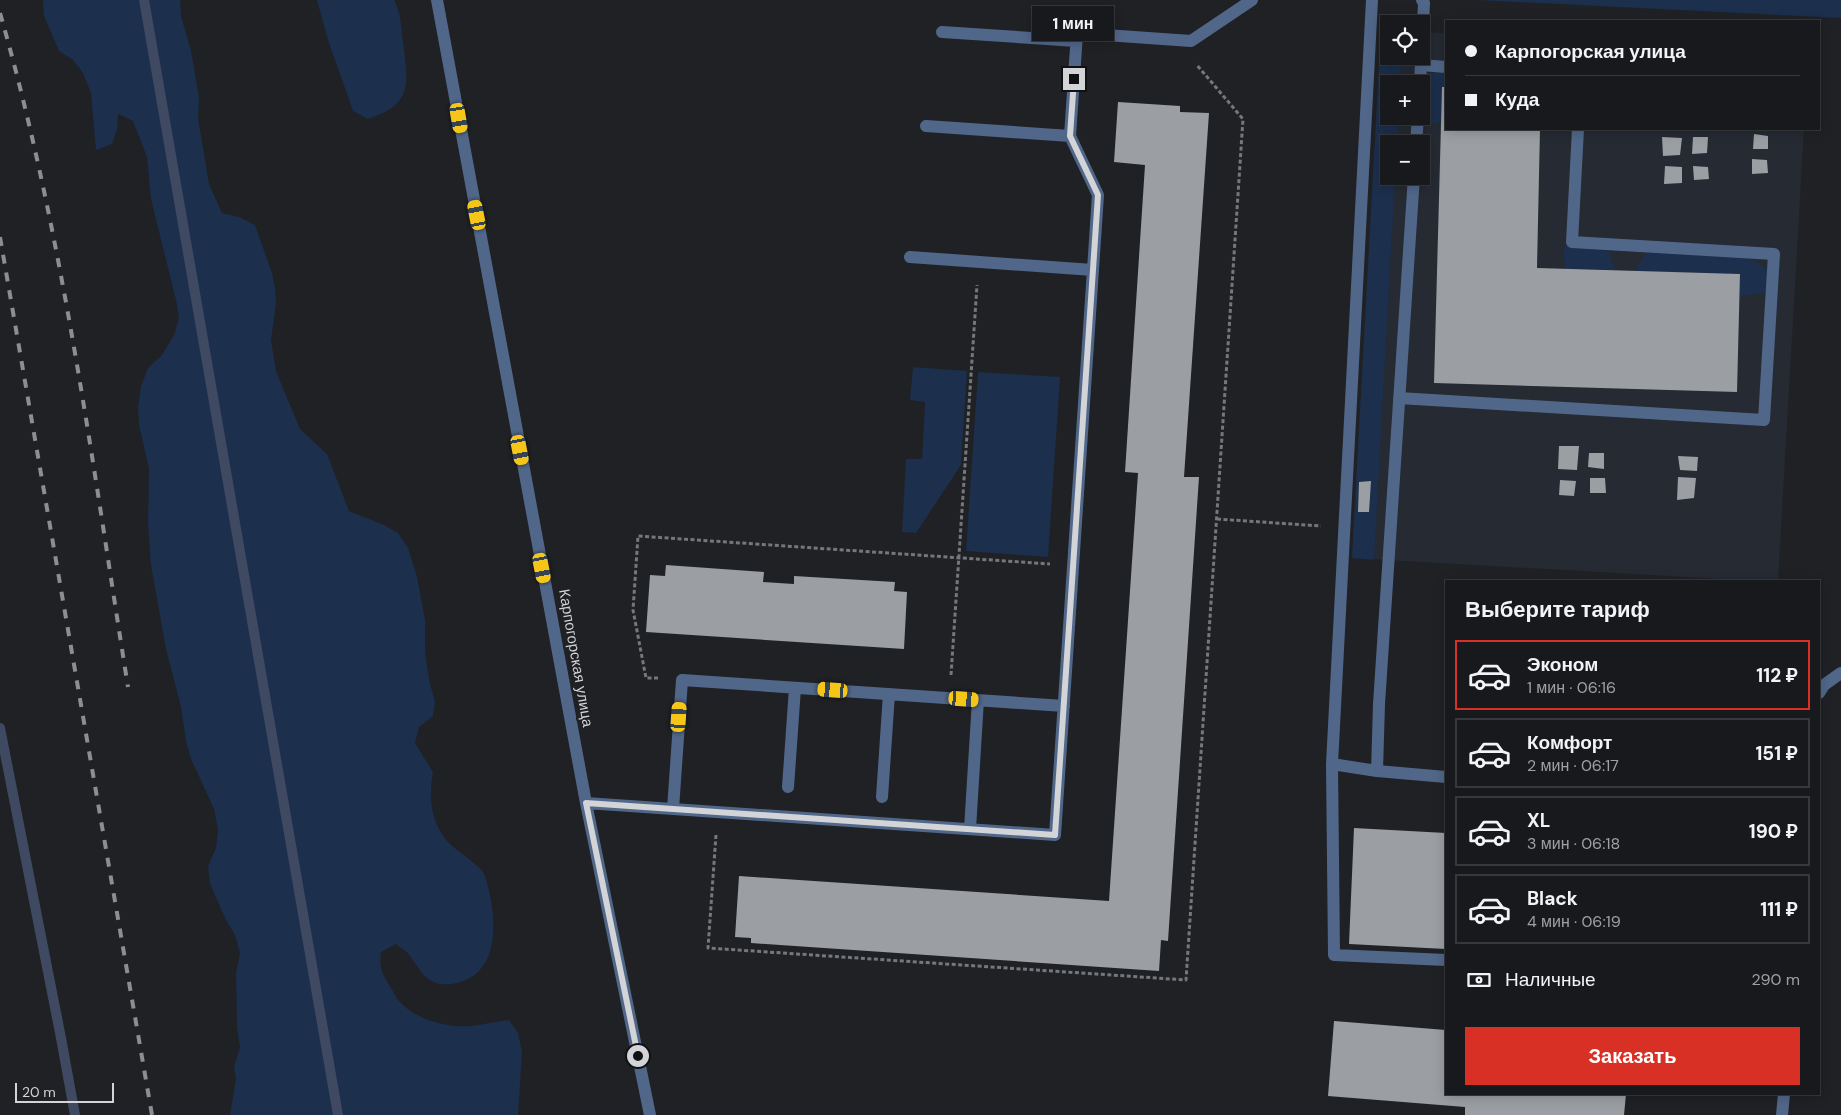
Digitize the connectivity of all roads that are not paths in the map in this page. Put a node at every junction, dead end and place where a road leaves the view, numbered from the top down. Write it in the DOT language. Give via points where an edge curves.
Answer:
graph roads {
  1 [pos="437,0"];
  2 [pos="1252,0"];
  3 [pos="1372,0"];
  4 [pos="1422,0"];
  5 [pos="942,32"];
  6 [pos="1076,41"];
  7 [pos="1421,66"];
  8 [pos="1445,67"];
  9 [pos="1420,75"];
  10 [pos="926,126"];
  11 [pos="1578,130"];
  12 [pos="1070,136"];
  13 [pos="1413,185"];
  14 [pos="910,257"];
  15 [pos="1093,270"];
  16 [pos="1399,398"];
  17 [pos="1841,673"];
  18 [pos="795,688"];
  19 [pos="1820,692"];
  20 [pos="889,694"];
  21 [pos="978,700"];
  22 [pos="1064,706"];
  23 [pos="1332,764"];
  24 [pos="1377,771"];
  25 [pos="1445,776"];
  26 [pos="788,787"];
  27 [pos="882,797"];
  28 [pos="586,803"];
  29 [pos="673,809"];
  30 [pos="970,829"];
  31 [pos="1445,960"];
  32 [pos="1784,1095"];
  33 [pos="650,1115"];
  34 [pos="1782,1115"];
  1 -- 28 [label="street, Карпогорская улица"];
  2 -- 6 [label="street" via="1191,41 1077,33"];
  3 -- 23 [label="street"];
  4 -- 7 [label="street"];
  5 -- 6 [label="street"];
  6 -- 12 [label="street"];
  7 -- 8 [label="street"];
  7 -- 9 [label="street"];
  10 -- 12 [label="street"];
  11 -- 16 [label="street" via="1572,242 1774,254 1764,420"];
  12 -- 15 [label="street" via="1098,195"];
  13 -- 16 [label="street"];
  14 -- 15 [label="street"];
  15 -- 22 [label="street"];
  16 -- 24 [label="street"];
  17 -- 19 [label="street" via="1824,685"];
  18 -- 20 [label="street"];
  18 -- 26 [label="street"];
  18 -- 29 [label="street" via="682,680"];
  20 -- 21 [label="street"];
  20 -- 27 [label="street"];
  21 -- 22 [label="street"];
  21 -- 30 [label="street"];
  22 -- 30 [label="street" via="1055,835"];
  23 -- 24 [label="street"];
  23 -- 31 [label="street" via="1334,955"];
  24 -- 25 [label="street"];
  28 -- 29 [label="street"];
  28 -- 33 [label="street, Карпогорская улица"];
  29 -- 30 [label="street"];
  32 -- 34 [label="street"];
}
